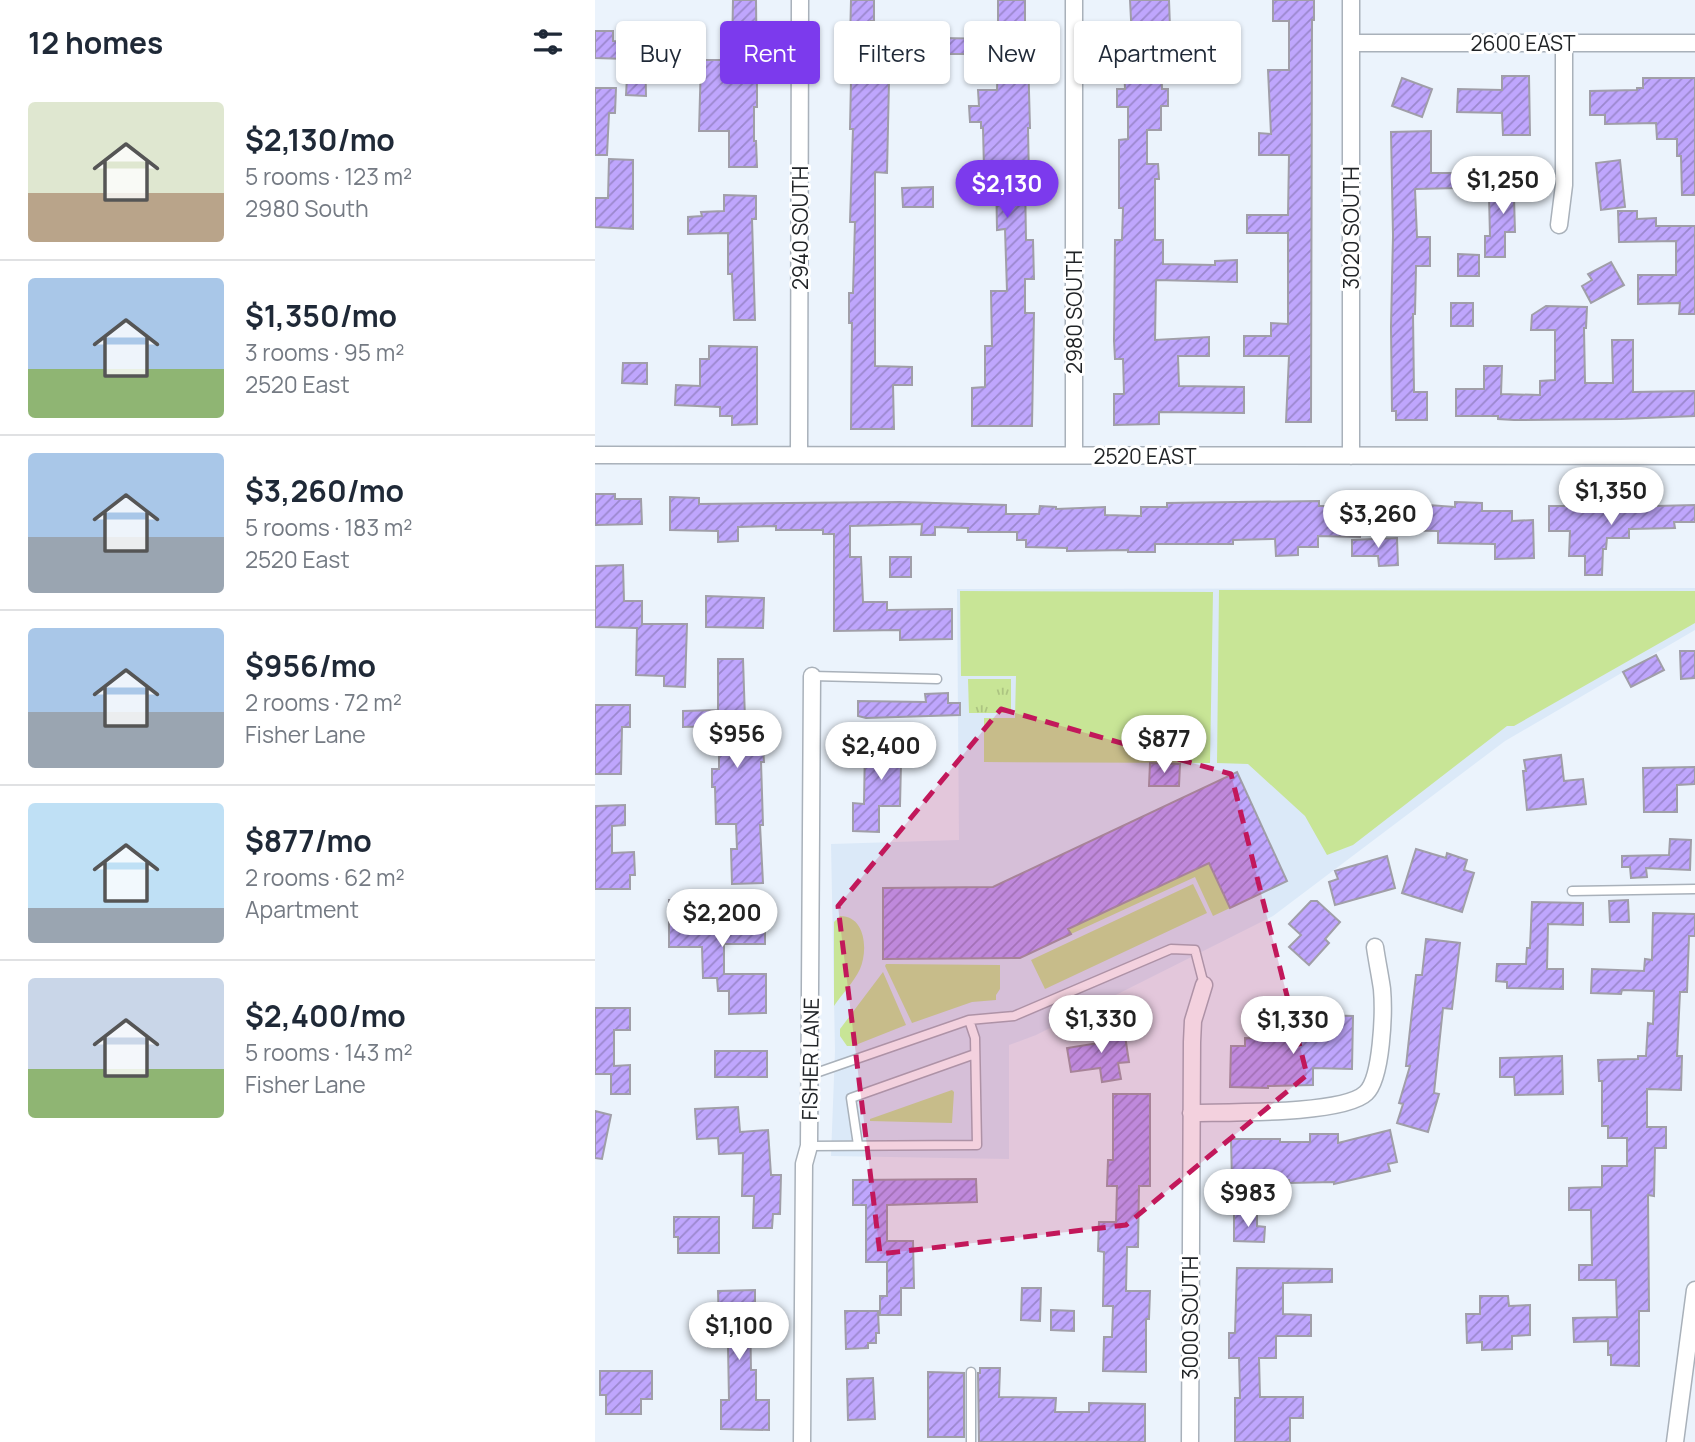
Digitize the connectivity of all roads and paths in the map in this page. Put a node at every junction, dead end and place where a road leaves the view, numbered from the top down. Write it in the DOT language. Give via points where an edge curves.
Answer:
graph roads {
  1 [pos="800,0"];
  2 [pos="1074,0"];
  3 [pos="1351,0"];
  4 [pos="1351,43"];
  5 [pos="1564,43"];
  6 [pos="1695,43"];
  7 [pos="1559,225"];
  8 [pos="595,455"];
  9 [pos="799,456"];
  10 [pos="1074,456"];
  11 [pos="1351,456"];
  12 [pos="1695,456"];
  13 [pos="813,676"];
  14 [pos="937,679"];
  15 [pos="1695,889"];
  16 [pos="1573,891"];
  17 [pos="1375,947"];
  18 [pos="1204,985"];
  19 [pos="969,1020"];
  20 [pos="975,1054"];
  21 [pos="810,1075"];
  22 [pos="1191,1113"];
  23 [pos="858,1145"];
  24 [pos="809,1146"];
  25 [pos="1695,1290"];
  26 [pos="971,1372"];
  27 [pos="1687,1417"];
  28 [pos="802,1442"];
  29 [pos="971,1442"];
  30 [pos="1190,1442"];
  31 [pos="1675,1442"];
  1 -- 9 [label="street, 2940 SOUTH"];
  2 -- 10 [label="street, 2980 SOUTH"];
  3 -- 4 [label="street, 3020 SOUTH"];
  4 -- 5 [label="street, 2600 EAST"];
  4 -- 11 [label="street, 3020 SOUTH"];
  5 -- 6 [label="street, 2600 EAST"];
  5 -- 7 [label="street" via="1564,185"];
  8 -- 9 [label="street, 2520 EAST"];
  9 -- 10 [label="street, 2520 EAST"];
  10 -- 11 [label="street, 2520 EAST"];
  11 -- 12 [label="street, 2520 EAST"];
  13 -- 14 [label="lane"];
  13 -- 21 [label="street, FISHER LANE"];
  15 -- 16 [label="lane"];
  17 -- 22 [label="street" via="1382,1013 1377,1072 1364,1095 1344,1103 1305,1108"];
  18 -- 19 [label="lane" via="1195,950 1171,949 1014,1016"];
  18 -- 22 [label="street, 3000 SOUTH" via="1193,1021"];
  19 -- 20 [label="lane"];
  19 -- 21 [label="lane"];
  20 -- 23 [label="lane" via="851,1098"];
  20 -- 23 [label="lane" via="977,1145"];
  21 -- 24 [label="street, FISHER LANE"];
  22 -- 30 [label="street, 3000 SOUTH"];
  23 -- 24 [label="lane"];
  24 -- 28 [label="street, FISHER LANE" via="804,1164"];
  25 -- 27 [label="street"];
  26 -- 29 [label="lane"];
  27 -- 31 [label="street"];
}
